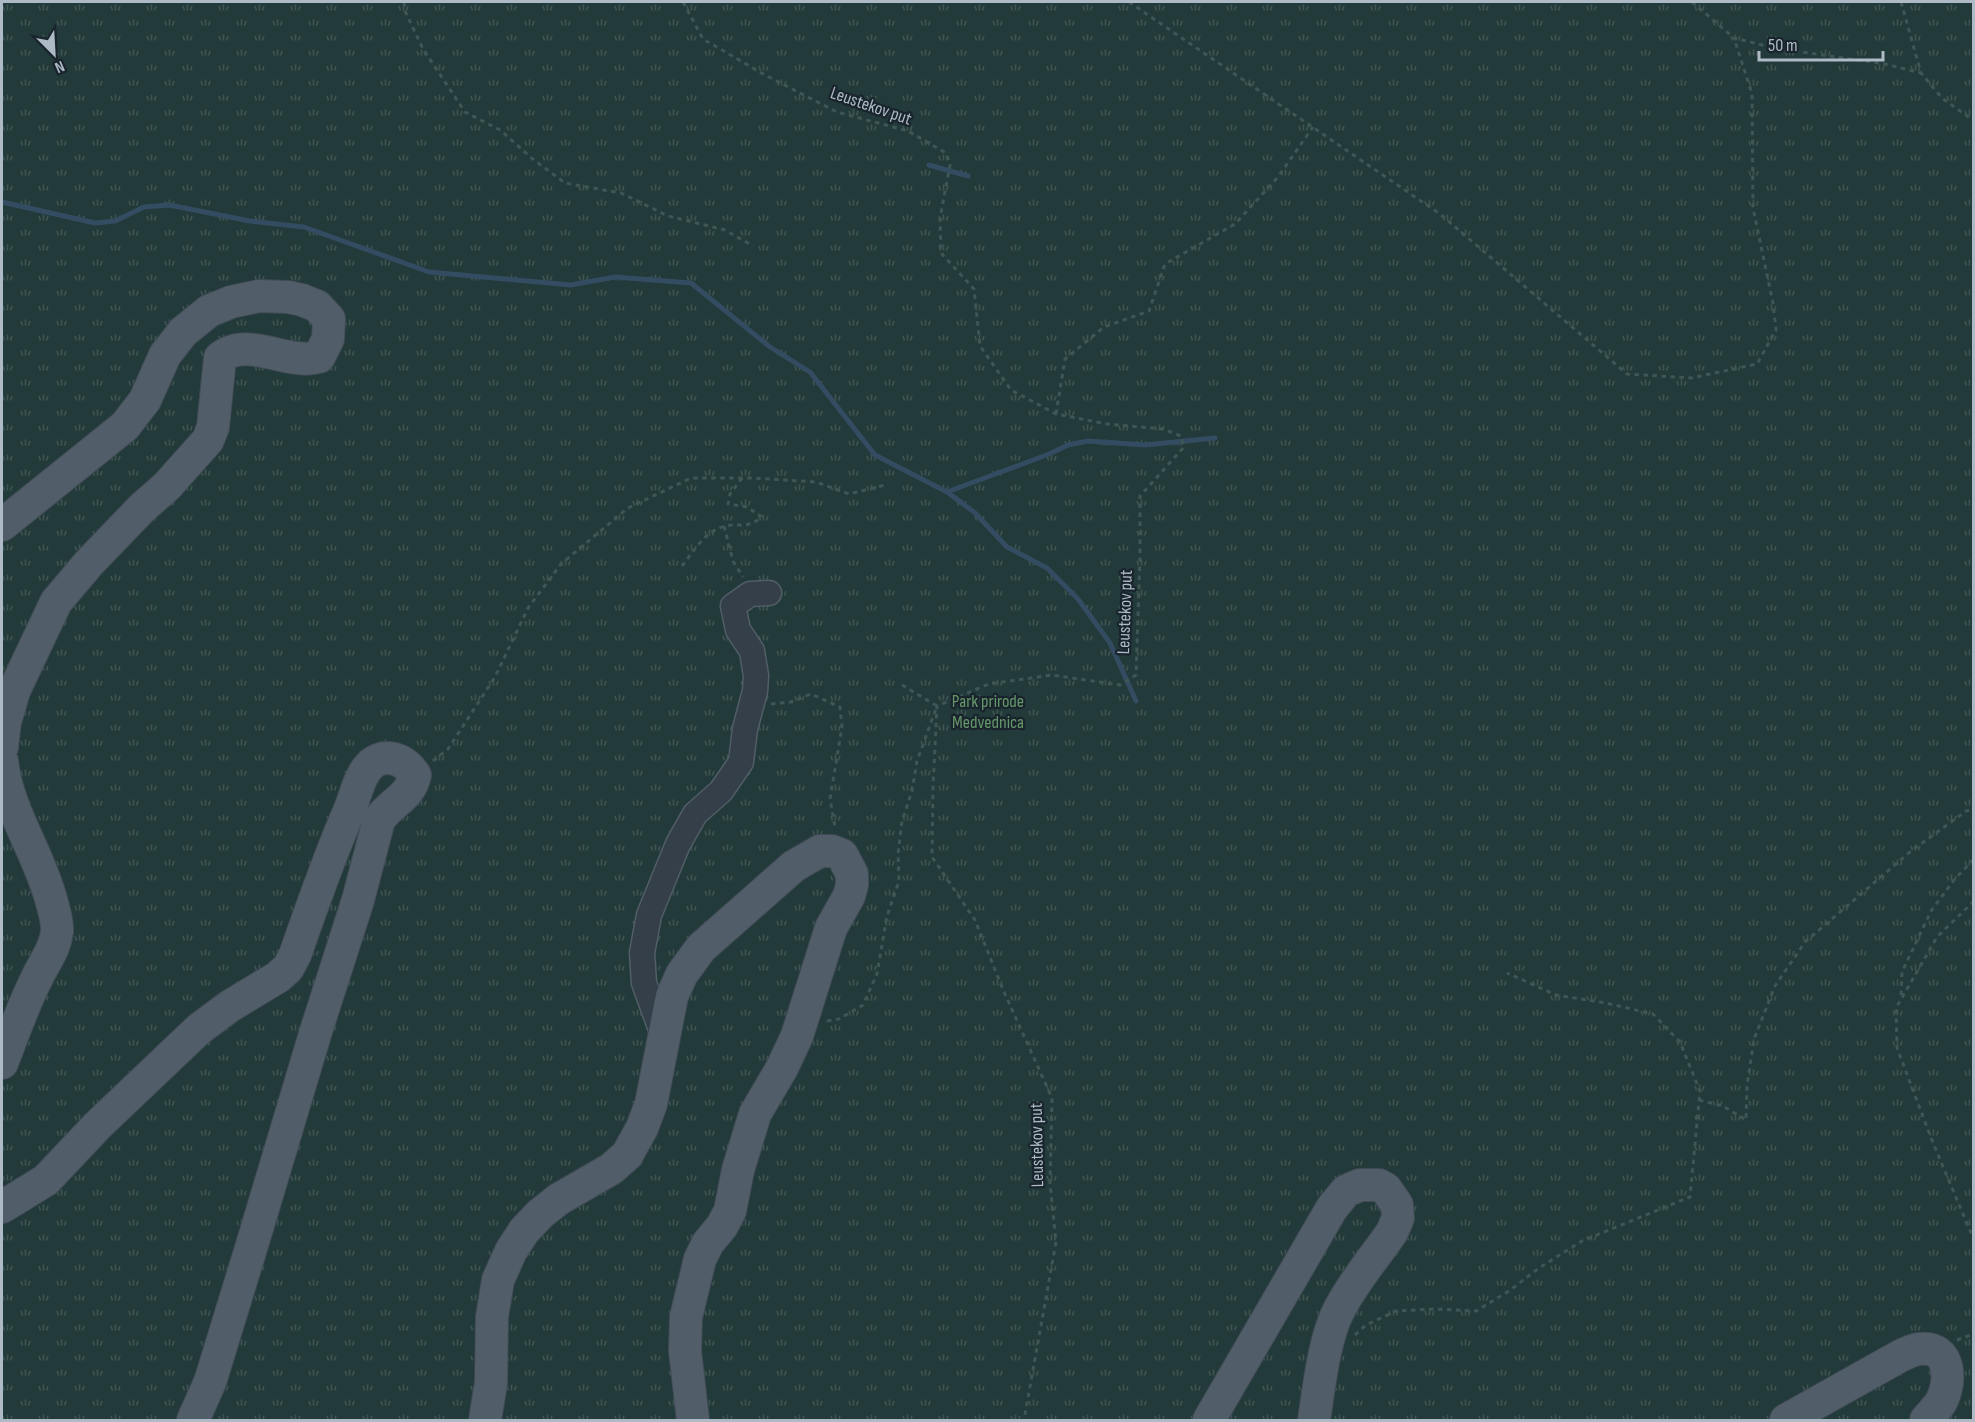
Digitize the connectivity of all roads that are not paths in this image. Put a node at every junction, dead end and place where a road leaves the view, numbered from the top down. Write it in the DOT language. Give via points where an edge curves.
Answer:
graph roads {
  1 [pos="2,525"];
  2 [pos="759,593"];
  3 [pos="2,747"];
  4 [pos="2,761"];
  5 [pos="664,1038"];
  6 [pos="2,1063"];
  7 [pos="2,1207"];
  8 [pos="193,1420"];
  9 [pos="485,1420"];
  10 [pos="693,1420"];
  11 [pos="1209,1420"];
  12 [pos="1314,1420"];
  13 [pos="1786,1420"];
  14 [pos="1926,1420"];
  1 -- 3 [label="main road" via="125,426 145,400 165,355 183,332 209,311 259,296 288,297 318,306 329,319 328,339 319,357 308,361 237,349 220,358 213,427 208,440 56,602 14,691"];
  2 -- 5 [label="lane" via="734,606 738,630 752,651 756,676 741,762 721,791 695,814 678,844 649,915 642,953 644,983"];
  4 -- 6 [label="main road" via="15,810 44,877 57,930 51,955 37,977"];
  5 -- 9 [label="main road" via="651,1104 627,1155 540,1214 511,1251 498,1280 492,1317 491,1383"];
  5 -- 10 [label="main road" via="672,996 701,948 794,866 820,851 838,853 847,861 852,874 849,896 831,928 797,1036 755,1114 730,1211 700,1259 686,1317 685,1351"];
  7 -- 8 [label="main road" via="46,1180 199,1029 288,968 366,770 376,761 390,757 408,764 415,775 412,786 379,820 210,1382"];
  11 -- 12 [label="main road" via="1332,1208 1346,1191 1360,1185 1379,1185 1397,1205 1398,1218 1339,1309 1324,1361"];
  13 -- 14 [label="main road" via="1902,1355 1920,1349 1939,1353 1948,1372 1941,1401"];
}
